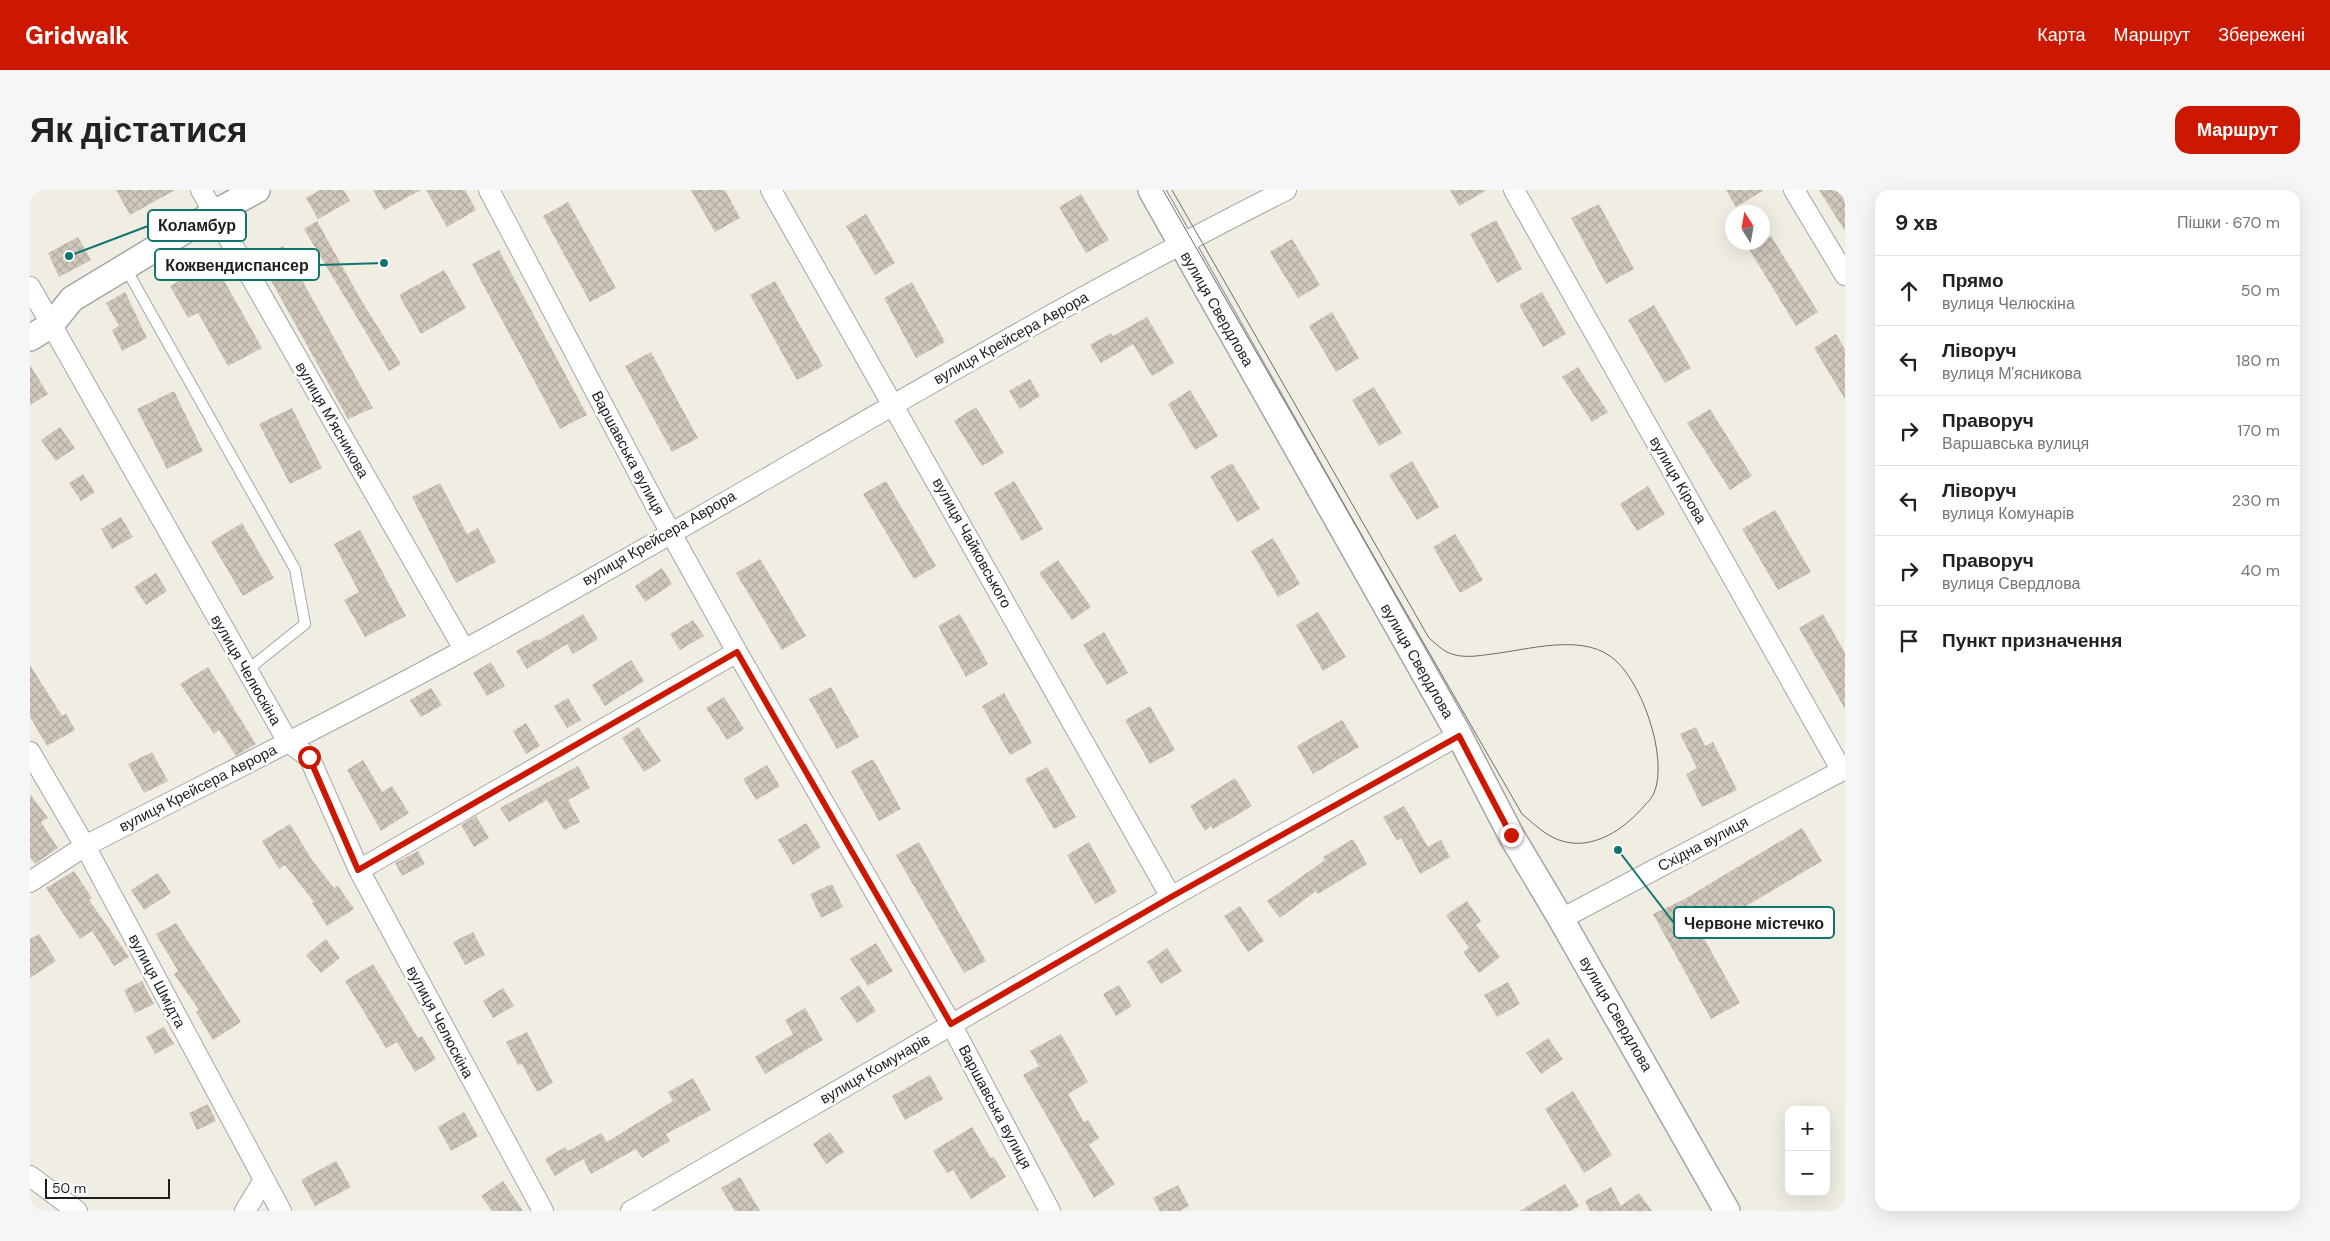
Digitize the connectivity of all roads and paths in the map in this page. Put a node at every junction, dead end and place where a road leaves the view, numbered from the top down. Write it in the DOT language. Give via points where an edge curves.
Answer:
graph roads {
  1 [pos="201,190"];
  2 [pos="257,190"];
  3 [pos="489,190"];
  4 [pos="771,190"];
  5 [pos="1151,190"];
  6 [pos="1286,190"];
  7 [pos="1514,190"];
  8 [pos="1794,190"];
  9 [pos="214,213"];
  10 [pos="1181,245"];
  11 [pos="125,266"];
  12 [pos="1845,275"];
  13 [pos="30,287"];
  14 [pos="51,325"];
  15 [pos="30,338"];
  16 [pos="892,403"];
  17 [pos="670,532"];
  18 [pos="464,649"];
  19 [pos="737,652"];
  20 [pos="246,671"];
  21 [pos="1459,736"];
  22 [pos="288,742"];
  23 [pos="30,752"];
  24 [pos="1844,770"];
  25 [pos="85,846"];
  26 [pos="358,870"];
  27 [pos="30,882"];
  28 [pos="1171,897"];
  29 [pos="1562,919"];
  30 [pos="951,1024"];
  31 [pos="264,1180"];
  32 [pos="32,1182"];
  33 [pos="77,1211"];
  34 [pos="245,1211"];
  35 [pos="281,1211"];
  36 [pos="542,1211"];
  37 [pos="631,1211"];
  38 [pos="1050,1211"];
  39 [pos="1727,1211"];
  1 -- 9 [label="street, вулиця М'ясникова"];
  2 -- 9 [label="street"];
  3 -- 17 [label="street, Варшавська вулиця"];
  4 -- 16 [label="street, вулиця Чайковського"];
  5 -- 10 [label="street, вулиця Свердлова"];
  6 -- 10 [label="street, вулиця Крейсера Аврора"];
  7 -- 24 [label="street, вулиця Кірова"];
  8 -- 12 [label="street"];
  9 -- 11 [label="street"];
  9 -- 18 [label="street, вулиця М'ясникова"];
  10 -- 16 [label="street, вулиця Крейсера Аврора"];
  10 -- 21 [label="street, вулиця Свердлова"];
  11 -- 14 [label="street" via="72,299"];
  11 -- 20 [label="lane" via="295,569 305,624"];
  13 -- 14 [label="street, вулиця Челюскіна"];
  14 -- 15 [label="street"];
  14 -- 20 [label="street, вулиця Челюскіна"];
  16 -- 17 [label="street, вулиця Крейсера Аврора"];
  16 -- 28 [label="street, вулиця Чайковського"];
  17 -- 18 [label="street, вулиця Крейсера Аврора"];
  17 -- 19 [label="street, Варшавська вулиця"];
  18 -- 22 [label="street, вулиця Крейсера Аврора"];
  19 -- 26 [label="street"];
  19 -- 30 [label="street, Варшавська вулиця"];
  20 -- 22 [label="street, вулиця Челюскіна"];
  21 -- 28 [label="street, вулиця Комунарів"];
  21 -- 29 [label="street, вулиця Свердлова" via="1511,835"];
  22 -- 25 [label="street, вулиця Крейсера Аврора"];
  22 -- 26 [label="street, вулиця Челюскіна" via="309,757"];
  23 -- 25 [label="street, вулиця Шмідта"];
  24 -- 29 [label="street, Східна вулиця"];
  25 -- 27 [label="street, вулиця Крейсера Аврора"];
  25 -- 31 [label="street, вулиця Шмідта"];
  26 -- 36 [label="street, вулиця Челюскіна"];
  28 -- 30 [label="street, вулиця Комунарів"];
  29 -- 39 [label="street, вулиця Свердлова"];
  30 -- 37 [label="street, вулиця Комунарів"];
  30 -- 38 [label="street, Варшавська вулиця"];
  31 -- 34 [label="street"];
  31 -- 35 [label="street, вулиця Шмідта"];
  32 -- 33 [label="street"];
}
